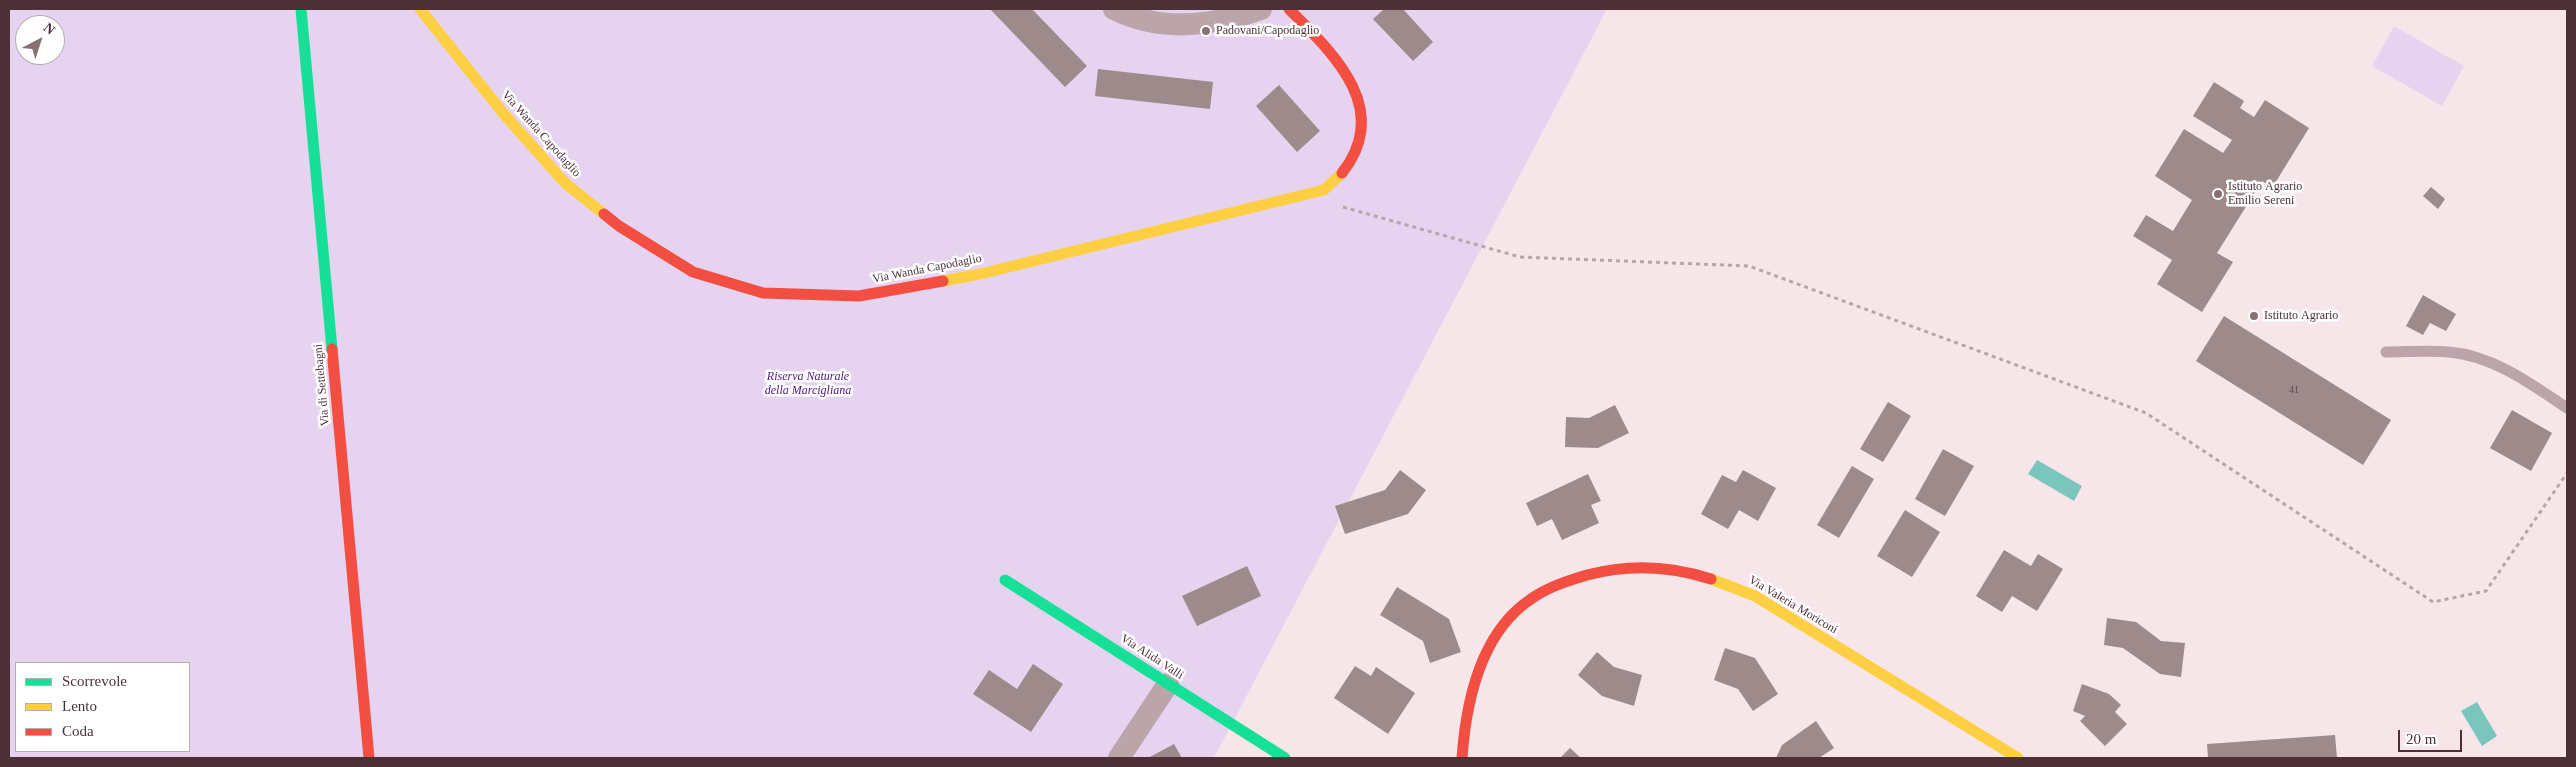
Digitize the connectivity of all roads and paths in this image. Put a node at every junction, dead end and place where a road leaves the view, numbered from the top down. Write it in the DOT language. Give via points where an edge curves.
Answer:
graph roads {
  1 [pos="301,9"];
  2 [pos="420,9"];
  3 [pos="1114,9"];
  4 [pos="1261,9"];
  5 [pos="1289,9"];
  6 [pos="1339,206"];
  7 [pos="2386,352"];
  8 [pos="2567,408"];
  9 [pos="2567,473"];
  10 [pos="1005,580"];
  11 [pos="1168,684"];
  12 [pos="369,758"];
  13 [pos="1119,758"];
  14 [pos="1284,758"];
  15 [pos="1462,758"];
  16 [pos="2018,758"];
  1 -- 12 [label="street, Via di Settebagni"];
  2 -- 5 [label="street, Via Wanda Capodaglio" via="503,113 565,183 619,226 693,272 763,293 859,296 980,274 1324,190 1346,172 1359,142 1362,128 1358,102 1344,69"];
  3 -- 4 [label="street" via="1150,22 1176,24 1212,22"];
  6 -- 9 [label="path" via="1520,256 1749,266 2146,413 2434,602 2486,591"];
  7 -- 8 [label="lane" via="2450,352 2482,359 2510,370"];
  10 -- 11 [label="street, Via Alida Valli"];
  11 -- 13 [label="street"];
  11 -- 14 [label="street, Via Alida Valli"];
  15 -- 16 [label="street, Via Valeria Moriconi" via="1472,686 1495,637 1513,614 1529,599 1555,585 1620,567 1646,567 1687,572 1732,585 1755,596"];
}
